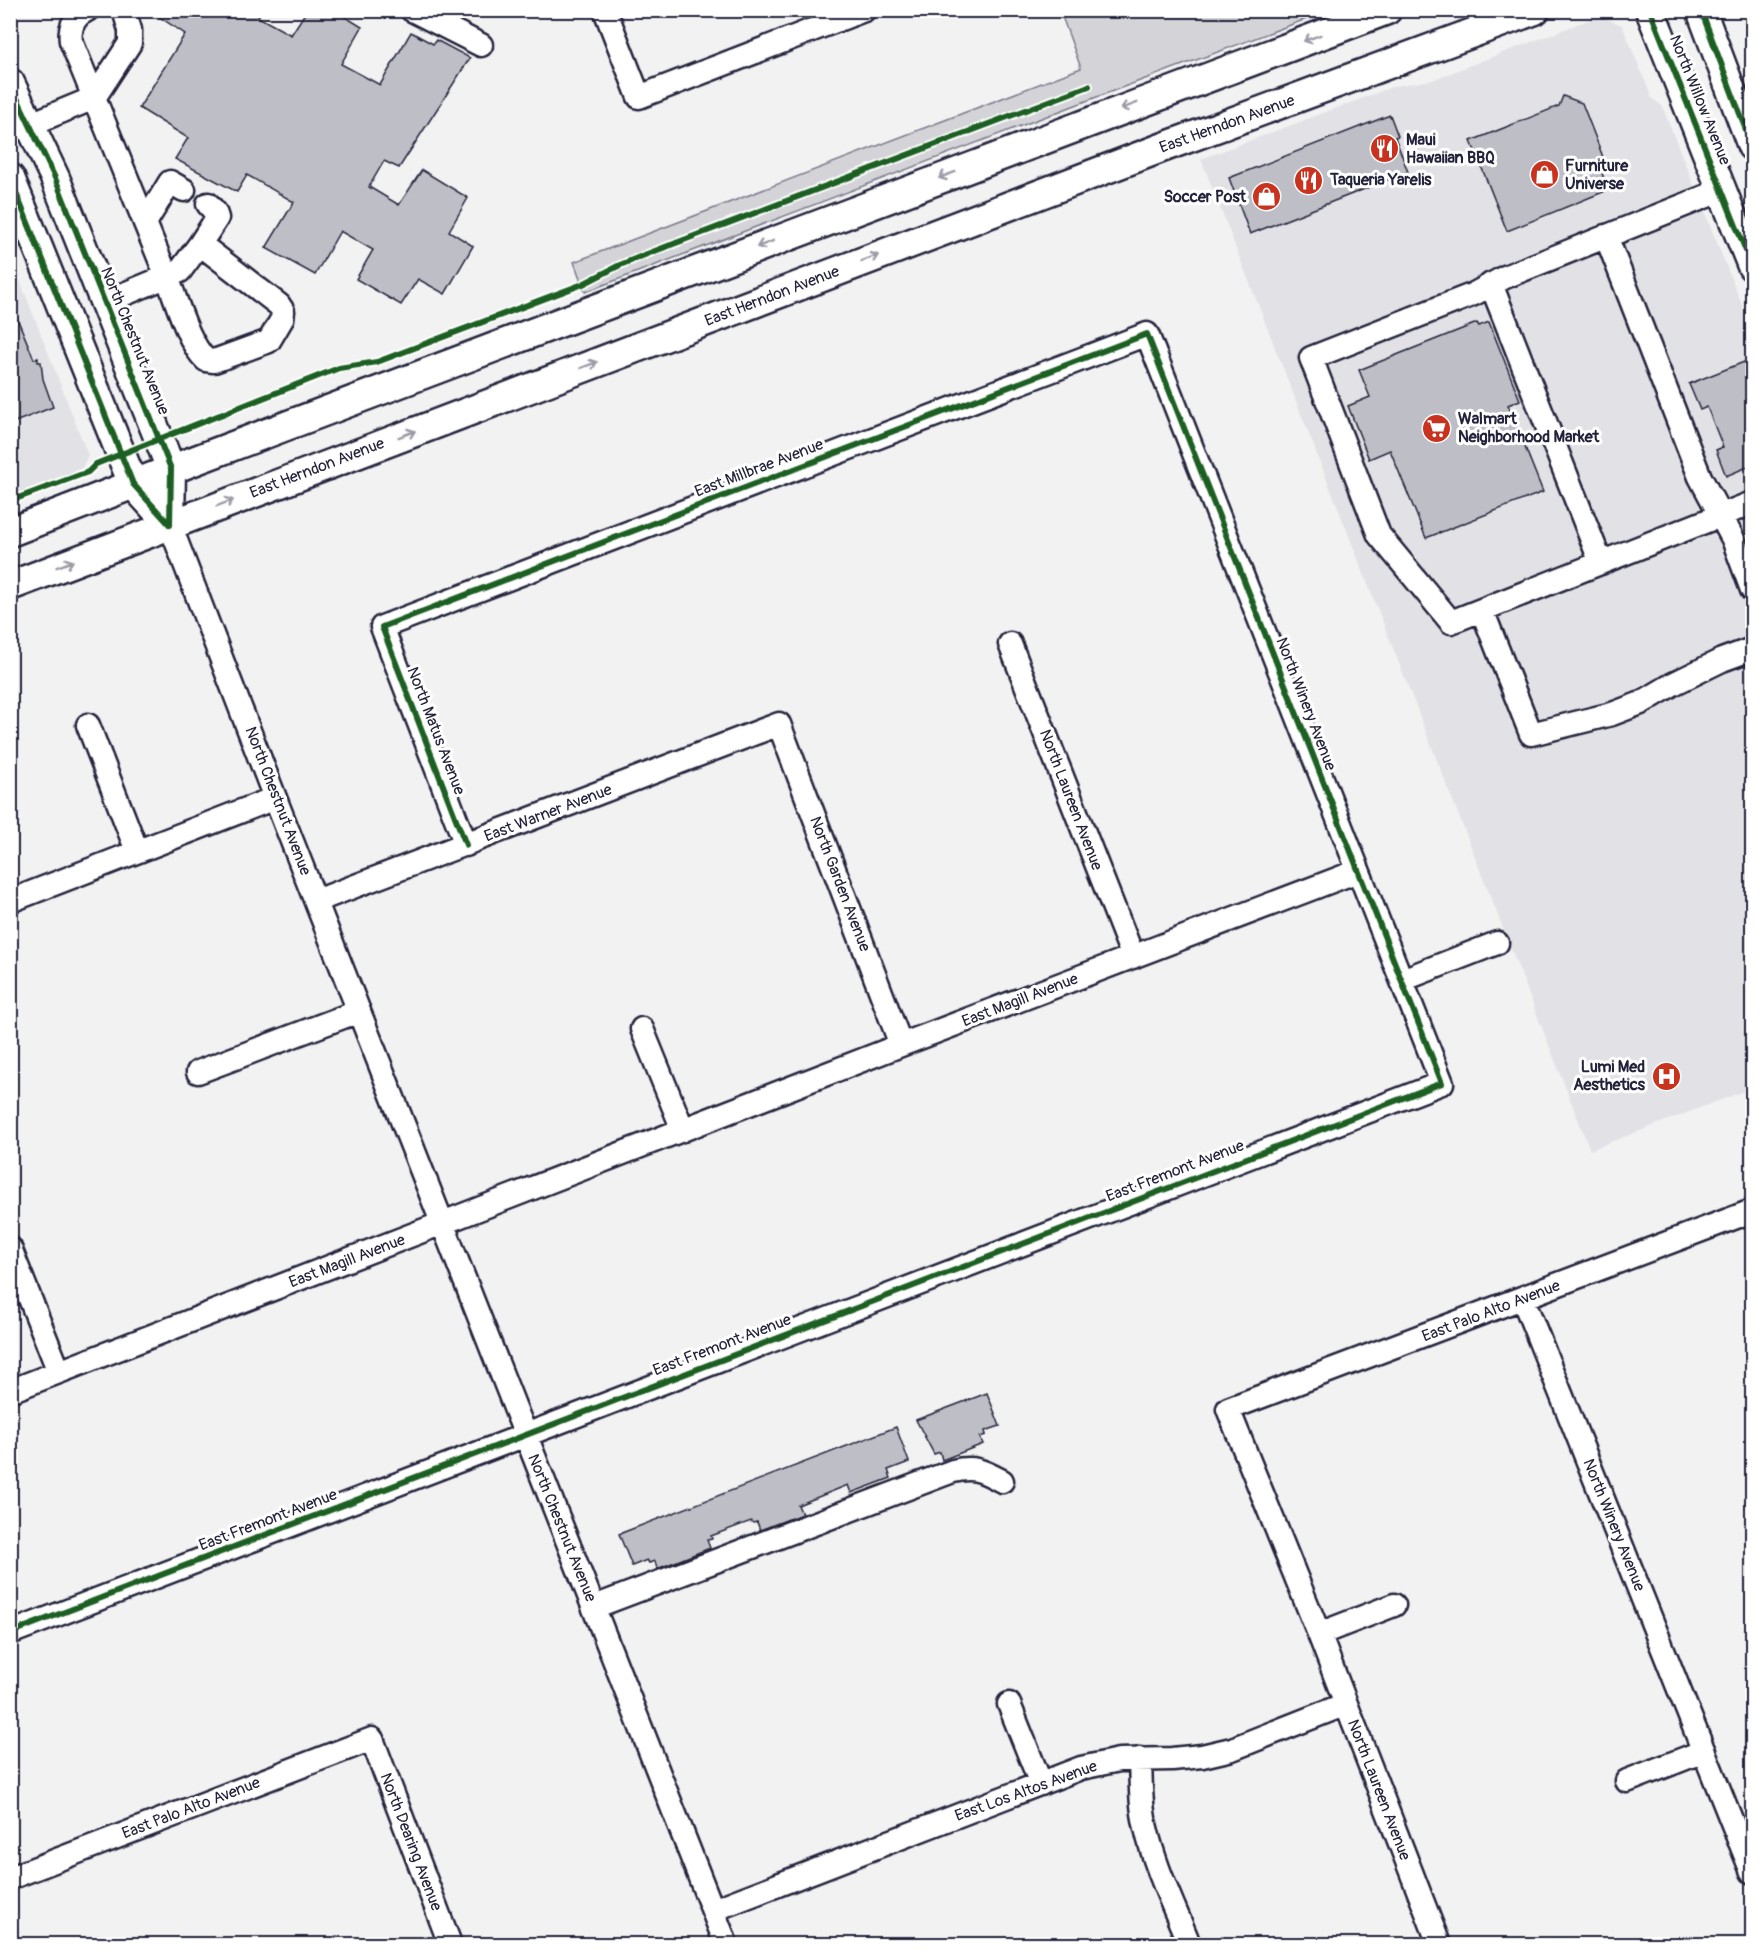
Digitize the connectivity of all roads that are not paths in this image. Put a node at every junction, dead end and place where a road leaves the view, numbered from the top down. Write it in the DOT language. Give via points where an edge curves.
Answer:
graph roads {
  1 [pos="87,10"];
  2 [pos="124,10"];
  3 [pos="412,10"];
  4 [pos="605,10"];
  5 [pos="864,10"];
  6 [pos="1387,10"];
  7 [pos="1535,10"];
  8 [pos="1650,10"];
  9 [pos="1701,10"];
  10 [pos="481,45"];
  11 [pos="10,83"];
  12 [pos="94,98"];
  13 [pos="21,120"];
  14 [pos="1752,146"];
  15 [pos="10,178"];
  16 [pos="184,190"];
  17 [pos="1722,190"];
  18 [pos="208,204"];
  19 [pos="145,223"];
  20 [pos="1606,236"];
  21 [pos="200,244"];
  22 [pos="1752,266"];
  23 [pos="167,277"];
  24 [pos="1491,284"];
  25 [pos="105,302"];
  26 [pos="1146,334"];
  27 [pos="171,469"];
  28 [pos="133,484"];
  29 [pos="1752,503"];
  30 [pos="1721,515"];
  31 [pos="170,525"];
  32 [pos="10,532"];
  33 [pos="1601,563"];
  34 [pos="10,586"];
  35 [pos="1752,590"];
  36 [pos="1482,610"];
  37 [pos="382,627"];
  38 [pos="1010,644"];
  39 [pos="1752,649"];
  40 [pos="779,724"];
  41 [pos="88,725"];
  42 [pos="275,798"];
  43 [pos="466,845"];
  44 [pos="137,851"];
  45 [pos="1358,872"];
  46 [pos="10,901"];
  47 [pos="316,901"];
  48 [pos="1497,943"];
  49 [pos="1133,957"];
  50 [pos="1401,980"];
  51 [pos="359,1011"];
  52 [pos="642,1029"];
  53 [pos="901,1045"];
  54 [pos="198,1072"];
  55 [pos="1442,1083"];
  56 [pos="683,1130"];
  57 [pos="1752,1211"];
  58 [pos="442,1223"];
  59 [pos="10,1248"];
  60 [pos="1523,1299"];
  61 [pos="59,1372"];
  62 [pos="10,1391"];
  63 [pos="1228,1409"];
  64 [pos="526,1435"];
  65 [pos="1002,1481"];
  66 [pos="1394,1605"];
  67 [pos="594,1607"];
  68 [pos="10,1633"];
  69 [pos="1319,1634"];
  70 [pos="1009,1704"];
  71 [pos="1346,1704"];
  72 [pos="372,1738"];
  73 [pos="1704,1751"];
  74 [pos="1140,1759"];
  75 [pos="1627,1781"];
  76 [pos="1041,1784"];
  77 [pos="1752,1872"];
  78 [pos="10,1878"];
  79 [pos="713,1911"];
  80 [pos="450,1944"];
  81 [pos="726,1944"];
  82 [pos="1189,1944"];
  83 [pos="1439,1944"];
  1 -- 12 [label="street" via="75,18 70,33"];
  2 -- 12 [label="street" via="130,43"];
  3 -- 10 [label="street"];
  4 -- 5 [label="street" via="639,97"];
  6 -- 27 [label="main road, one-way"];
  31 -- 7 [label="main road, East Herndon Avenue, one-way"];
  8 -- 17 [label="main road, North Willow Avenue"];
  9 -- 14 [label="main road, North Willow Avenue"];
  11 -- 13 [label="main road, North Chestnut Avenue"];
  12 -- 13 [label="street"];
  12 -- 19 [label="street"];
  13 -- 25 [label="main road, North Chestnut Avenue" via="55,178"];
  15 -- 28 [label="main road, North Chestnut Avenue"];
  16 -- 19 [label="street" via="170,182"];
  17 -- 20 [label="street"];
  17 -- 22 [label="main road, North Willow Avenue"];
  18 -- 21 [label="street" via="216,218"];
  19 -- 23 [label="street"];
  20 -- 24 [label="street"];
  20 -- 30 [label="street" via="1700,477"];
  21 -- 23 [label="street" via="180,272"];
  21 -- 23 [label="street" via="284,311 269,341 214,361 206,360 196,350"];
  23 -- 25 [label="street"];
  24 -- 33 [label="street"];
  24 -- 36 [label="street" via="1311,358 1379,535 1451,622"];
  25 -- 27 [label="main road, North Chestnut Avenue"];
  26 -- 37 [label="street, East Millbrae Avenue"];
  26 -- 45 [label="street, North Winery Avenue"];
  27 -- 28 [label="main road"];
  27 -- 31 [label="main road, North Chestnut Avenue"];
  28 -- 31 [label="main road, North Chestnut Avenue"];
  28 -- 32 [label="main road"];
  29 -- 30 [label="street"];
  30 -- 33 [label="street"];
  30 -- 35 [label="street"];
  34 -- 31 [label="main road, East Herndon Avenue, one-way"];
  31 -- 42 [label="street, North Chestnut Avenue"];
  33 -- 36 [label="street"];
  36 -- 39 [label="street" via="1531,734 1641,703 1702,669"];
  37 -- 43 [label="street, North Matus Avenue"];
  38 -- 49 [label="street, North Laureen Avenue"];
  40 -- 43 [label="street, East Warner Avenue"];
  40 -- 53 [label="street, North Garden Avenue"];
  41 -- 44 [label="street"];
  42 -- 44 [label="street"];
  42 -- 47 [label="street, North Chestnut Avenue"];
  43 -- 47 [label="street, East Warner Avenue"];
  44 -- 46 [label="street"];
  45 -- 49 [label="street, East Magill Avenue"];
  45 -- 50 [label="street, North Winery Avenue"];
  47 -- 51 [label="street, North Chestnut Avenue"];
  48 -- 50 [label="street"];
  49 -- 53 [label="street, East Magill Avenue"];
  50 -- 55 [label="street, North Winery Avenue"];
  51 -- 54 [label="street"];
  51 -- 58 [label="street, North Chestnut Avenue"];
  52 -- 56 [label="street"];
  53 -- 56 [label="street, East Magill Avenue"];
  55 -- 64 [label="street, East Fremont Avenue"];
  56 -- 58 [label="street, East Magill Avenue"];
  57 -- 60 [label="street, East Palo Alto Avenue"];
  58 -- 61 [label="street, East Magill Avenue"];
  58 -- 64 [label="street, North Chestnut Avenue"];
  59 -- 61 [label="street"];
  60 -- 63 [label="street, East Palo Alto Avenue"];
  60 -- 73 [label="street, North Winery Avenue"];
  61 -- 62 [label="street, East Magill Avenue"];
  63 -- 69 [label="street, North Laureen Avenue"];
  64 -- 67 [label="street, North Chestnut Avenue"];
  64 -- 68 [label="street, East Fremont Avenue"];
  65 -- 67 [label="street" via="968,1467 953,1471"];
  66 -- 69 [label="street"];
  67 -- 79 [label="street, North Chestnut Avenue"];
  69 -- 71 [label="street, North Laureen Avenue"];
  70 -- 76 [label="street"];
  71 -- 74 [label="street, East Los Altos Avenue" via="1232,1749 1192,1757"];
  71 -- 83 [label="street, North Laureen Avenue"];
  72 -- 78 [label="street, East Palo Alto Avenue"];
  72 -- 80 [label="street, North Dearing Avenue"];
  73 -- 75 [label="street"];
  73 -- 77 [label="street, North Winery Avenue"];
  74 -- 76 [label="street, East Los Altos Avenue" via="1099,1763"];
  74 -- 82 [label="street" via="1146,1827"];
  76 -- 79 [label="street, East Los Altos Avenue"];
  79 -- 81 [label="street, North Chestnut Avenue"];
}
